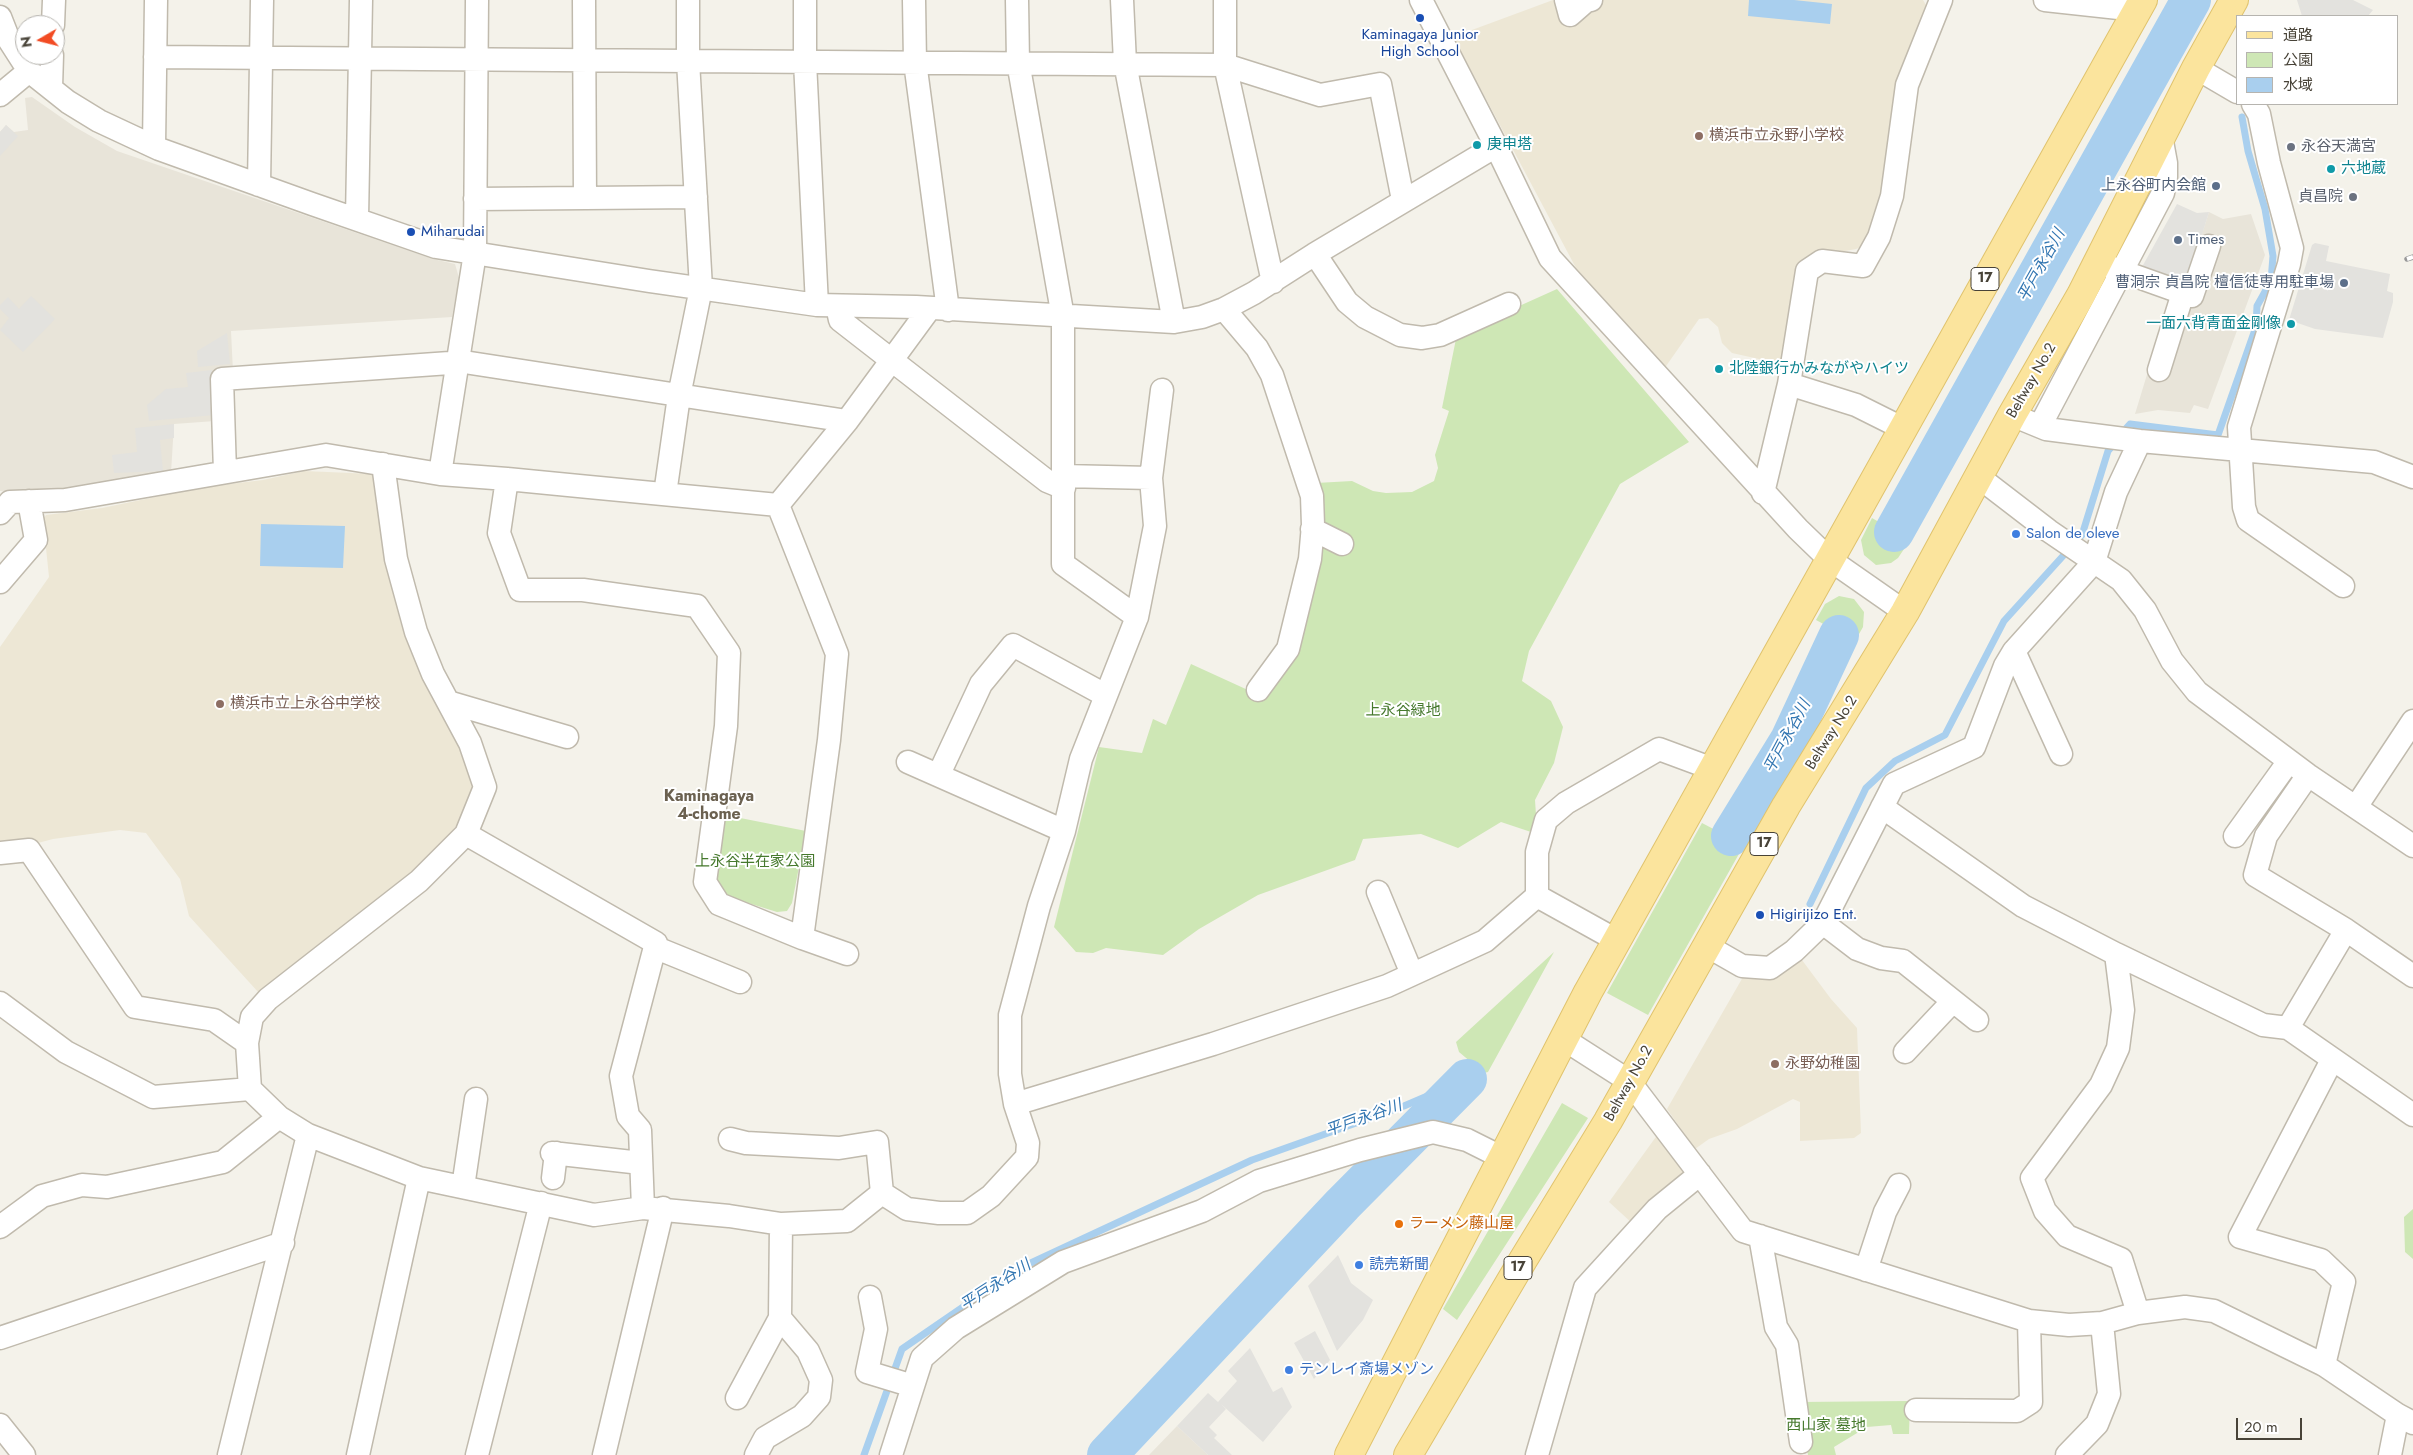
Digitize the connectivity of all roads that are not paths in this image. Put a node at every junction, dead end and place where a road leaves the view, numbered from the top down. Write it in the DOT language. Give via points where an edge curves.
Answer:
graph roads {
  1 [pos="54,0"];
  2 [pos="156,0"];
  3 [pos="262,0"];
  4 [pos="361,0"];
  5 [pos="477,0"];
  6 [pos="584,0"];
  7 [pos="688,0"];
  8 [pos="805,0"];
  9 [pos="914,0"];
  10 [pos="1017,0"];
  11 [pos="1122,0"];
  12 [pos="1225,0"];
  13 [pos="1421,0"];
  14 [pos="1566,0"];
  15 [pos="1591,0"];
  16 [pos="1941,0"];
  17 [pos="2055,0"];
  18 [pos="2234,0"];
  19 [pos="2140,5"];
  20 [pos="53,15"];
  21 [pos="0,17"];
  22 [pos="155,57"];
  23 [pos="261,58"];
  24 [pos="360,58"];
  25 [pos="476,59"];
  26 [pos="584,60"];
  27 [pos="688,61"];
  28 [pos="805,62"];
  29 [pos="915,62"];
  30 [pos="1018,62"];
  31 [pos="1125,63"];
  32 [pos="52,65"];
  33 [pos="1225,65"];
  34 [pos="2196,68"];
  35 [pos="29,71"];
  36 [pos="51,88"];
  37 [pos="2236,91"];
  38 [pos="0,96"];
  39 [pos="2254,105"];
  40 [pos="154,146"];
  41 [pos="1496,146"];
  42 [pos="259,185"];
  43 [pos="696,197"];
  44 [pos="585,198"];
  45 [pos="475,199"];
  46 [pos="1403,200"];
  47 [pos="357,219"];
  48 [pos="2209,246"];
  49 [pos="475,254"];
  50 [pos="1314,254"];
  51 [pos="2110,267"];
  52 [pos="1272,282"];
  53 [pos="701,288"];
  54 [pos="2183,293"];
  55 [pos="1509,304"];
  56 [pos="827,305"];
  57 [pos="939,309"];
  58 [pos="1224,309"];
  59 [pos="1064,317"];
  60 [pos="1174,322"];
  61 [pos="892,360"];
  62 [pos="457,363"];
  63 [pos="2159,370"];
  64 [pos="1790,384"];
  65 [pos="1162,390"];
  66 [pos="680,396"];
  67 [pos="2012,415"];
  68 [pos="847,421"];
  69 [pos="2040,426"];
  70 [pos="1902,428"];
  71 [pos="2123,439"];
  72 [pos="2240,449"];
  73 [pos="383,464"];
  74 [pos="225,472"];
  75 [pos="440,474"];
  76 [pos="2413,477"];
  77 [pos="1151,478"];
  78 [pos="1980,478"];
  79 [pos="507,479"];
  80 [pos="1064,482"];
  81 [pos="1763,493"];
  82 [pos="665,494"];
  83 [pos="29,501"];
  84 [pos="778,505"];
  85 [pos="0,513"];
  86 [pos="1312,529"];
  87 [pos="1342,544"];
  88 [pos="1829,559"];
  89 [pos="2091,560"];
  90 [pos="0,582"];
  91 [pos="2343,586"];
  92 [pos="1906,612"];
  93 [pos="1137,616"];
  94 [pos="2014,651"];
  95 [pos="1258,690"];
  96 [pos="1105,695"];
  97 [pos="448,702"];
  98 [pos="2413,721"];
  99 [pos="567,737"];
  100 [pos="2062,754"];
  101 [pos="2289,761"];
  102 [pos="908,762"];
  103 [pos="1713,770"];
  104 [pos="939,774"];
  105 [pos="2308,775"];
  106 [pos="1882,807"];
  107 [pos="2356,807"];
  108 [pos="1064,831"];
  109 [pos="466,834"];
  110 [pos="2235,836"];
  111 [pos="2413,846"];
  112 [pos="0,853"];
  113 [pos="1378,892"];
  114 [pos="1537,896"];
  115 [pos="1823,922"];
  116 [pos="2346,930"];
  117 [pos="802,938"];
  118 [pos="1618,940"];
  119 [pos="1707,946"];
  120 [pos="654,947"];
  121 [pos="847,954"];
  122 [pos="2116,954"];
  123 [pos="1412,974"];
  124 [pos="2413,976"];
  125 [pos="740,982"];
  126 [pos="1953,1000"];
  127 [pos="0,1003"];
  128 [pos="1977,1020"];
  129 [pos="2288,1028"];
  130 [pos="1565,1040"];
  131 [pos="247,1043"];
  132 [pos="1905,1052"];
  133 [pos="2332,1060"];
  134 [pos="1630,1081"];
  135 [pos="250,1088"];
  136 [pos="476,1099"];
  137 [pos="1015,1104"];
  138 [pos="2413,1115"];
  139 [pos="279,1117"];
  140 [pos="308,1135"];
  141 [pos="730,1139"];
  142 [pos="1503,1158"];
  143 [pos="641,1163"];
  144 [pos="1700,1174"];
  145 [pos="419,1178"];
  146 [pos="1899,1185"];
  147 [pos="463,1187"];
  148 [pos="882,1192"];
  149 [pos="548,1196"];
  150 [pos="653,1208"];
  151 [pos="781,1224"];
  152 [pos="0,1227"];
  153 [pos="1760,1236"];
  154 [pos="282,1243"];
  155 [pos="1866,1270"];
  156 [pos="870,1297"];
  157 [pos="2138,1314"];
  158 [pos="780,1318"];
  159 [pos="2029,1321"];
  160 [pos="2102,1323"];
  161 [pos="0,1338"];
  162 [pos="2324,1365"];
  163 [pos="907,1385"];
  164 [pos="737,1398"];
  165 [pos="1916,1410"];
  166 [pos="2405,1419"];
  167 [pos="0,1424"];
  168 [pos="1802,1442"];
  169 [pos="24,1455"];
  170 [pos="229,1455"];
  171 [pos="358,1455"];
  172 [pos="477,1455"];
  173 [pos="604,1455"];
  174 [pos="756,1455"];
  175 [pos="891,1455"];
  176 [pos="1349,1455"];
  177 [pos="1408,1455"];
  178 [pos="1537,1455"];
  179 [pos="2067,1455"];
  180 [pos="2390,1455"];
  1 -- 20 [label="street"];
  2 -- 22 [label="street"];
  3 -- 23 [label="street"];
  4 -- 24 [label="street"];
  5 -- 25 [label="street"];
  6 -- 26 [label="street"];
  7 -- 27 [label="street"];
  8 -- 28 [label="street"];
  9 -- 29 [label="street"];
  10 -- 30 [label="street"];
  11 -- 31 [label="street"];
  12 -- 33 [label="street"];
  13 -- 41 [label="street"];
  14 -- 15 [label="street" via="1570,15"];
  16 -- 64 [label="street" via="1907,85 1892,196 1879,238 1863,266 1822,261 1807,270"];
  17 -- 19 [label="street"];
  18 -- 34 [label="main road, Beltway No.2 / 17"];
  19 -- 70 [label="main road, 17"];
  21 -- 35 [label="street" via="9,40"];
  22 -- 23 [label="street"];
  22 -- 40 [label="street"];
  23 -- 24 [label="street"];
  23 -- 42 [label="street"];
  24 -- 25 [label="street"];
  24 -- 47 [label="street"];
  25 -- 26 [label="street"];
  25 -- 45 [label="street"];
  26 -- 27 [label="street"];
  26 -- 44 [label="street"];
  27 -- 28 [label="street"];
  27 -- 43 [label="street"];
  28 -- 29 [label="street"];
  28 -- 56 [label="street"];
  29 -- 30 [label="street"];
  29 -- 57 [label="street"];
  30 -- 31 [label="street"];
  30 -- 59 [label="street"];
  31 -- 33 [label="street"];
  31 -- 60 [label="street"];
  32 -- 36 [label="street"];
  33 -- 46 [label="street" via="1320,95 1380,84"];
  33 -- 52 [label="street"];
  34 -- 37 [label="street"];
  34 -- 51 [label="main road, Beltway No.2 / 17" via="2161,136"];
  35 -- 36 [label="street"];
  35 -- 38 [label="street"];
  36 -- 40 [label="street" via="99,121"];
  39 -- 72 [label="street" via="2259,114 2268,163 2292,248 2239,428"];
  40 -- 42 [label="street"];
  41 -- 46 [label="street"];
  41 -- 81 [label="street" via="1550,258"];
  42 -- 47 [label="street"];
  43 -- 44 [label="street"];
  43 -- 53 [label="street"];
  44 -- 45 [label="street"];
  45 -- 49 [label="street"];
  46 -- 50 [label="street"];
  47 -- 49 [label="street" via="436,247"];
  48 -- 54 [label="street" via="2192,296"];
  49 -- 53 [label="street"];
  49 -- 62 [label="street"];
  50 -- 52 [label="street"];
  50 -- 55 [label="street" via="1347,302 1365,317 1400,335 1422,338 1440,335"];
  51 -- 54 [label="street"];
  51 -- 67 [label="main road, Beltway No.2 / 17"];
  51 -- 69 [label="street"];
  52 -- 58 [label="street"];
  53 -- 56 [label="street"];
  53 -- 66 [label="street"];
  54 -- 63 [label="street"];
  56 -- 57 [label="street"];
  56 -- 61 [label="street" via="840,320"];
  57 -- 59 [label="street"];
  57 -- 61 [label="street"];
  58 -- 60 [label="street"];
  58 -- 86 [label="street" via="1257,348 1272,375 1312,496"];
  59 -- 60 [label="street"];
  59 -- 80 [label="street"];
  61 -- 68 [label="street"];
  61 -- 80 [label="street" via="1047,481"];
  62 -- 66 [label="street"];
  62 -- 74 [label="street" via="222,379"];
  62 -- 75 [label="street"];
  64 -- 70 [label="street" via="1856,405"];
  64 -- 81 [label="street"];
  65 -- 77 [label="street"];
  66 -- 68 [label="street"];
  66 -- 82 [label="street"];
  67 -- 69 [label="street"];
  67 -- 78 [label="main road, Beltway No.2 / 17"];
  68 -- 84 [label="street"];
  69 -- 71 [label="street"];
  70 -- 88 [label="main road, 17"];
  71 -- 72 [label="street"];
  71 -- 89 [label="street" via="2116,492"];
  72 -- 76 [label="street" via="2374,462"];
  72 -- 91 [label="street" via="2244,507 2248,520"];
  73 -- 74 [label="street" via="326,455"];
  73 -- 75 [label="street"];
  73 -- 97 [label="street" via="396,559 416,632"];
  74 -- 83 [label="street" via="65,500"];
  75 -- 79 [label="street"];
  77 -- 80 [label="street"];
  77 -- 93 [label="street" via="1155,526"];
  78 -- 89 [label="street"];
  78 -- 92 [label="main road, Beltway No.2 / 17"];
  79 -- 82 [label="street"];
  79 -- 117 [label="street" via="499,533 520,590 583,590 697,606 729,653 726,726 705,882 719,904"];
  80 -- 93 [label="street" via="1063,564"];
  81 -- 88 [label="street"];
  82 -- 84 [label="street"];
  83 -- 85 [label="street" via="10,502"];
  83 -- 90 [label="street" via="36,540"];
  84 -- 117 [label="street" via="837,654 830,740"];
  86 -- 87 [label="street"];
  86 -- 95 [label="street" via="1310,559 1288,649"];
  88 -- 92 [label="street"];
  88 -- 103 [label="main road, 17"];
  89 -- 94 [label="street"];
  89 -- 101 [label="street" via="2121,580 2145,610 2172,661 2197,692"];
  92 -- 119 [label="main road, Beltway No.2 / 17" via="1786,806"];
  93 -- 96 [label="street"];
  94 -- 100 [label="street"];
  94 -- 106 [label="street" via="2005,666 1974,748 1894,784"];
  96 -- 104 [label="street" via="1013,645 981,684"];
  96 -- 108 [label="street" via="1081,759"];
  97 -- 99 [label="street"];
  97 -- 109 [label="street" via="470,743 485,787"];
  98 -- 107 [label="street"];
  101 -- 105 [label="street"];
  101 -- 110 [label="street"];
  102 -- 104 [label="street"];
  103 -- 114 [label="street" via="1659,749 1566,803 1546,820 1537,852"];
  103 -- 118 [label="main road, 17"];
  104 -- 108 [label="street"];
  105 -- 107 [label="street"];
  105 -- 116 [label="street" via="2266,836 2256,875"];
  106 -- 115 [label="street"];
  106 -- 122 [label="street" via="2023,906"];
  107 -- 111 [label="street"];
  108 -- 137 [label="street" via="1039,906 1010,1015 1010,1074"];
  109 -- 120 [label="street" via="656,942"];
  109 -- 131 [label="street" via="420,881 268,999 252,1017"];
  112 -- 131 [label="street" via="29,850 135,1006 214,1020"];
  113 -- 123 [label="street"];
  114 -- 118 [label="street"];
  114 -- 123 [label="street" via="1485,940"];
  115 -- 119 [label="street" via="1794,951 1770,968 1742,966"];
  115 -- 126 [label="street" via="1856,949 1881,958 1903,961"];
  116 -- 124 [label="street"];
  116 -- 129 [label="street"];
  117 -- 121 [label="street"];
  118 -- 130 [label="main road, 17"];
  119 -- 134 [label="main road, Beltway No.2 / 17"];
  120 -- 125 [label="street"];
  120 -- 143 [label="street" via="621,1076 628,1116 640,1130"];
  122 -- 129 [label="street" via="2263,1025"];
  122 -- 157 [label="street" via="2123,1010 2118,1048 2101,1085 2032,1178 2045,1211 2067,1236 2121,1259"];
  123 -- 137 [label="street" via="1330,1006"];
  126 -- 128 [label="street"];
  126 -- 132 [label="street"];
  127 -- 135 [label="street" via="66,1052 153,1097"];
  129 -- 133 [label="street"];
  130 -- 134 [label="street"];
  130 -- 142 [label="main road, 17"];
  131 -- 135 [label="street"];
  133 -- 138 [label="street"];
  133 -- 162 [label="street" via="2240,1236 2321,1260 2344,1282"];
  134 -- 144 [label="street"];
  134 -- 177 [label="main road, Beltway No.2 / 17"];
  135 -- 139 [label="street"];
  136 -- 147 [label="street"];
  137 -- 148 [label="street" via="1028,1143 1026,1157 991,1196 967,1213 907,1209"];
  139 -- 140 [label="street"];
  139 -- 152 [label="street" via="223,1162 107,1187 82,1185 42,1196"];
  140 -- 145 [label="street"];
  140 -- 154 [label="street"];
  141 -- 148 [label="street" via="746,1143 839,1148 877,1142"];
  142 -- 163 [label="street" via="1467,1140 1434,1132 1360,1150 1259,1181 1202,1211 1063,1262 956,1328 922,1358"];
  142 -- 176 [label="main road, 17"];
  143 -- 149 [label="street" via="554,1153"];
  143 -- 150 [label="street"];
  144 -- 153 [label="street" via="1743,1231"];
  144 -- 178 [label="street" via="1657,1209 1585,1288"];
  145 -- 147 [label="street"];
  145 -- 171 [label="street"];
  146 -- 155 [label="street" via="1885,1212"];
  147 -- 149 [label="street"];
  148 -- 151 [label="street" via="847,1221"];
  149 -- 150 [label="street" via="594,1215"];
  149 -- 172 [label="street"];
  150 -- 151 [label="street"];
  150 -- 173 [label="street"];
  151 -- 158 [label="street"];
  153 -- 155 [label="street"];
  153 -- 168 [label="street" via="1776,1327 1787,1345"];
  154 -- 161 [label="street"];
  154 -- 170 [label="street"];
  155 -- 159 [label="street"];
  156 -- 163 [label="street" via="876,1329 867,1372"];
  157 -- 160 [label="street"];
  157 -- 162 [label="street" via="2185,1307 2214,1310"];
  158 -- 164 [label="street"];
  158 -- 174 [label="street" via="808,1351 821,1380 819,1397 802,1416 765,1438"];
  159 -- 160 [label="street" via="2069,1325"];
  159 -- 165 [label="street" via="2031,1402 2017,1411"];
  160 -- 179 [label="street" via="2109,1394 2097,1424"];
  162 -- 166 [label="street"];
  163 -- 175 [label="street"];
  166 -- 180 [label="street"];
  167 -- 169 [label="street"];
}
